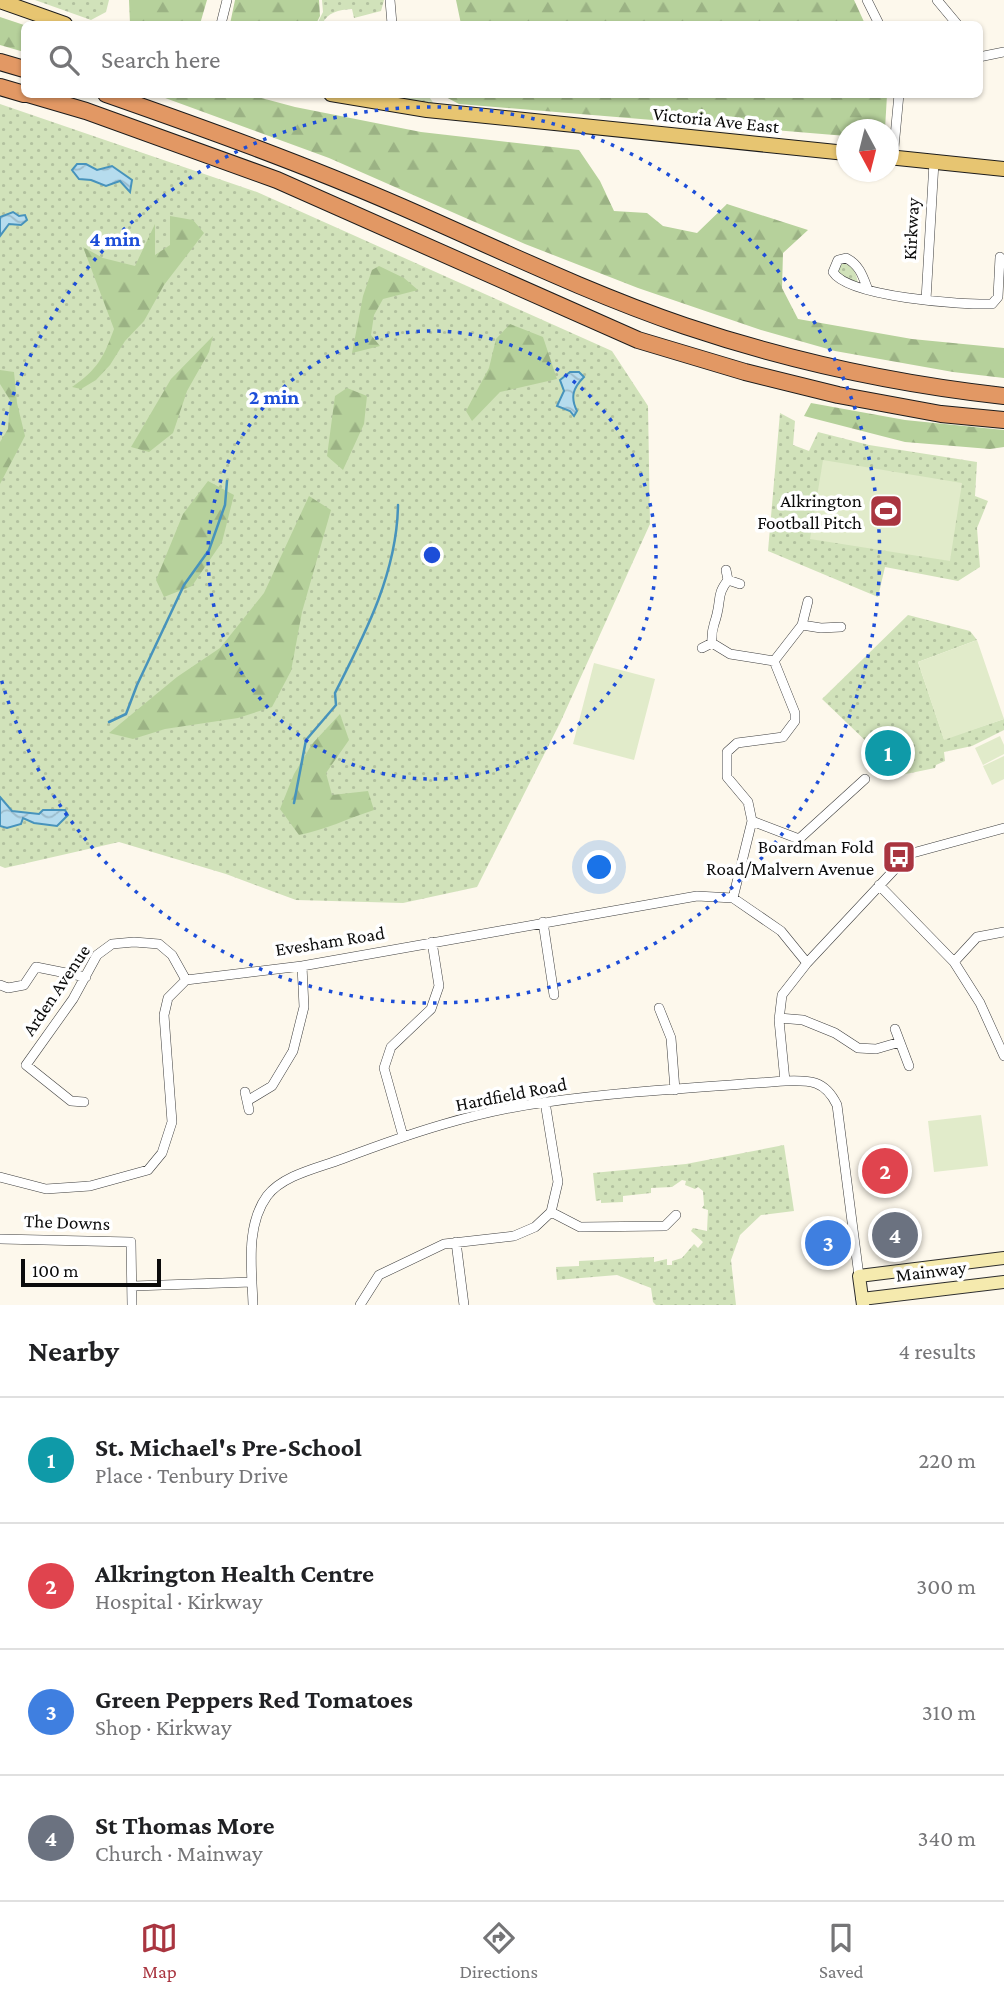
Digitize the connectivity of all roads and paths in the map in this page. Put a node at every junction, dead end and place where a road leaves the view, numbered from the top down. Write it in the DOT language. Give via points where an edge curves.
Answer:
graph roads {
  1 [pos="227,0"];
  2 [pos="390,0"];
  3 [pos="867,0"];
  4 [pos="937,0"];
  5 [pos="0,1"];
  6 [pos="57,21"];
  7 [pos="222,21"];
  8 [pos="391,21"];
  9 [pos="878,21"];
  10 [pos="954,21"];
  11 [pos="1004,52"];
  12 [pos="983,56"];
  13 [pos="0,62"];
  14 [pos="21,68"];
  15 [pos="0,87"];
  16 [pos="21,93"];
  17 [pos="41,98"];
  18 [pos="117,98"];
  19 [pos="355,98"];
  20 [pos="898,98"];
  21 [pos="896,119"];
  22 [pos="836,152"];
  23 [pos="899,159"];
  24 [pos="934,162"];
  25 [pos="1004,169"];
  26 [pos="1000,257"];
  27 [pos="868,290"];
  28 [pos="926,300"];
  29 [pos="1004,396"];
  30 [pos="1004,420"];
  31 [pos="740,584"];
  32 [pos="808,601"];
  33 [pos="803,625"];
  34 [pos="841,627"];
  35 [pos="712,643"];
  36 [pos="702,648"];
  37 [pos="774,661"];
  38 [pos="865,779"];
  39 [pos="752,821"];
  40 [pos="1004,828"];
  41 [pos="878,885"];
  42 [pos="733,898"];
  43 [pos="543,922"];
  44 [pos="1004,932"];
  45 [pos="432,942"];
  46 [pos="954,962"];
  47 [pos="807,963"];
  48 [pos="302,966"];
  49 [pos="86,977"];
  50 [pos="186,980"];
  51 [pos="0,985"];
  52 [pos="554,995"];
  53 [pos="658,1009"];
  54 [pos="779,1018"];
  55 [pos="895,1029"];
  56 [pos="900,1042"];
  57 [pos="1004,1056"];
  58 [pos="909,1066"];
  59 [pos="785,1081"];
  60 [pos="675,1090"];
  61 [pos="247,1101"];
  62 [pos="84,1102"];
  63 [pos="545,1102"];
  64 [pos="403,1136"];
  65 [pos="0,1177"];
  66 [pos="551,1212"];
  67 [pos="676,1215"];
  68 [pos="0,1239"];
  69 [pos="456,1242"];
  70 [pos="1004,1258"];
  71 [pos="859,1276"];
  72 [pos="252,1282"];
  73 [pos="1004,1282"];
  74 [pos="133,1286"];
  75 [pos="862,1302"];
  76 [pos="132,1305"];
  77 [pos="253,1305"];
  78 [pos="360,1305"];
  79 [pos="464,1305"];
  1 -- 7 [label="street"];
  2 -- 8 [label="street"];
  3 -- 9 [label="street"];
  4 -- 10 [label="street"];
  5 -- 6 [label="main road"];
  11 -- 12 [label="street"];
  13 -- 14 [label="highway"];
  15 -- 16 [label="highway"];
  17 -- 30 [label="highway" via="277,180 638,340 838,395"];
  18 -- 29 [label="highway" via="287,160 684,326 843,371"];
  19 -- 22 [label="main road, Victoria Ave East" via="428,110"];
  20 -- 21 [label="street"];
  23 -- 24 [label="main road"];
  24 -- 25 [label="main road"];
  24 -- 28 [label="street, Kirkway"];
  26 -- 28 [label="street" via="998,297 992,304"];
  27 -- 28 [label="street"];
  31 -- 35 [label="street" via="727,575 710,628"];
  32 -- 33 [label="street"];
  33 -- 34 [label="street"];
  33 -- 37 [label="street"];
  35 -- 36 [label="street"];
  35 -- 37 [label="street" via="730,654"];
  37 -- 39 [label="street" via="795,721 783,737 737,743 727,752 727,777 748,802"];
  38 -- 39 [label="street" via="799,839"];
  39 -- 42 [label="street"];
  40 -- 41 [label="street" via="909,854"];
  41 -- 46 [label="street"];
  41 -- 47 [label="street"];
  42 -- 43 [label="street, Evesham Road" via="697,896"];
  42 -- 47 [label="street" via="781,931"];
  43 -- 45 [label="street, Evesham Road"];
  43 -- 52 [label="street"];
  44 -- 46 [label="street" via="977,937"];
  45 -- 48 [label="street, Evesham Road"];
  45 -- 64 [label="street" via="439,986 431,1009 391,1047 384,1068"];
  46 -- 57 [label="street" via="980,1003"];
  47 -- 54 [label="street" via="782,995"];
  48 -- 50 [label="street, Evesham Road"];
  48 -- 61 [label="street" via="304,1007 293,1051 272,1086"];
  49 -- 50 [label="street, Arden Avenue" via="97,956 112,944 134,942 159,944 172,955"];
  49 -- 51 [label="street" via="36,967 24,985"];
  49 -- 62 [label="street, Arden Avenue" via="26,1065 71,1101"];
  50 -- 65 [label="street" via="168,998 164,1015 172,1122 162,1153 148,1170 90,1186 46,1189"];
  53 -- 60 [label="street" via="671,1038"];
  54 -- 56 [label="street" via="803,1020 858,1048 876,1049"];
  54 -- 59 [label="street"];
  55 -- 56 [label="street"];
  56 -- 58 [label="street"];
  59 -- 60 [label="street, Hardfield Road"];
  59 -- 71 [label="street, Hardfield Road" via="818,1084 831,1094 839,1114"];
  60 -- 63 [label="street, Hardfield Road"];
  63 -- 64 [label="street, Hardfield Road"];
  63 -- 66 [label="street" via="558,1182"];
  64 -- 72 [label="street, Hardfield Road" via="290,1178 268,1194 256,1214"];
  66 -- 67 [label="street" via="580,1227 667,1231"];
  66 -- 69 [label="street" via="536,1227 514,1236"];
  68 -- 74 [label="street, The Downs" via="131,1242"];
  69 -- 78 [label="street" via="379,1275"];
  69 -- 79 [label="street"];
  70 -- 71 [label="street, Mainway"];
  71 -- 75 [label="street"];
  72 -- 74 [label="street"];
  72 -- 77 [label="street, Hardfield Road"];
  73 -- 75 [label="street, Mainway"];
  74 -- 76 [label="street, The Downs"];
}
